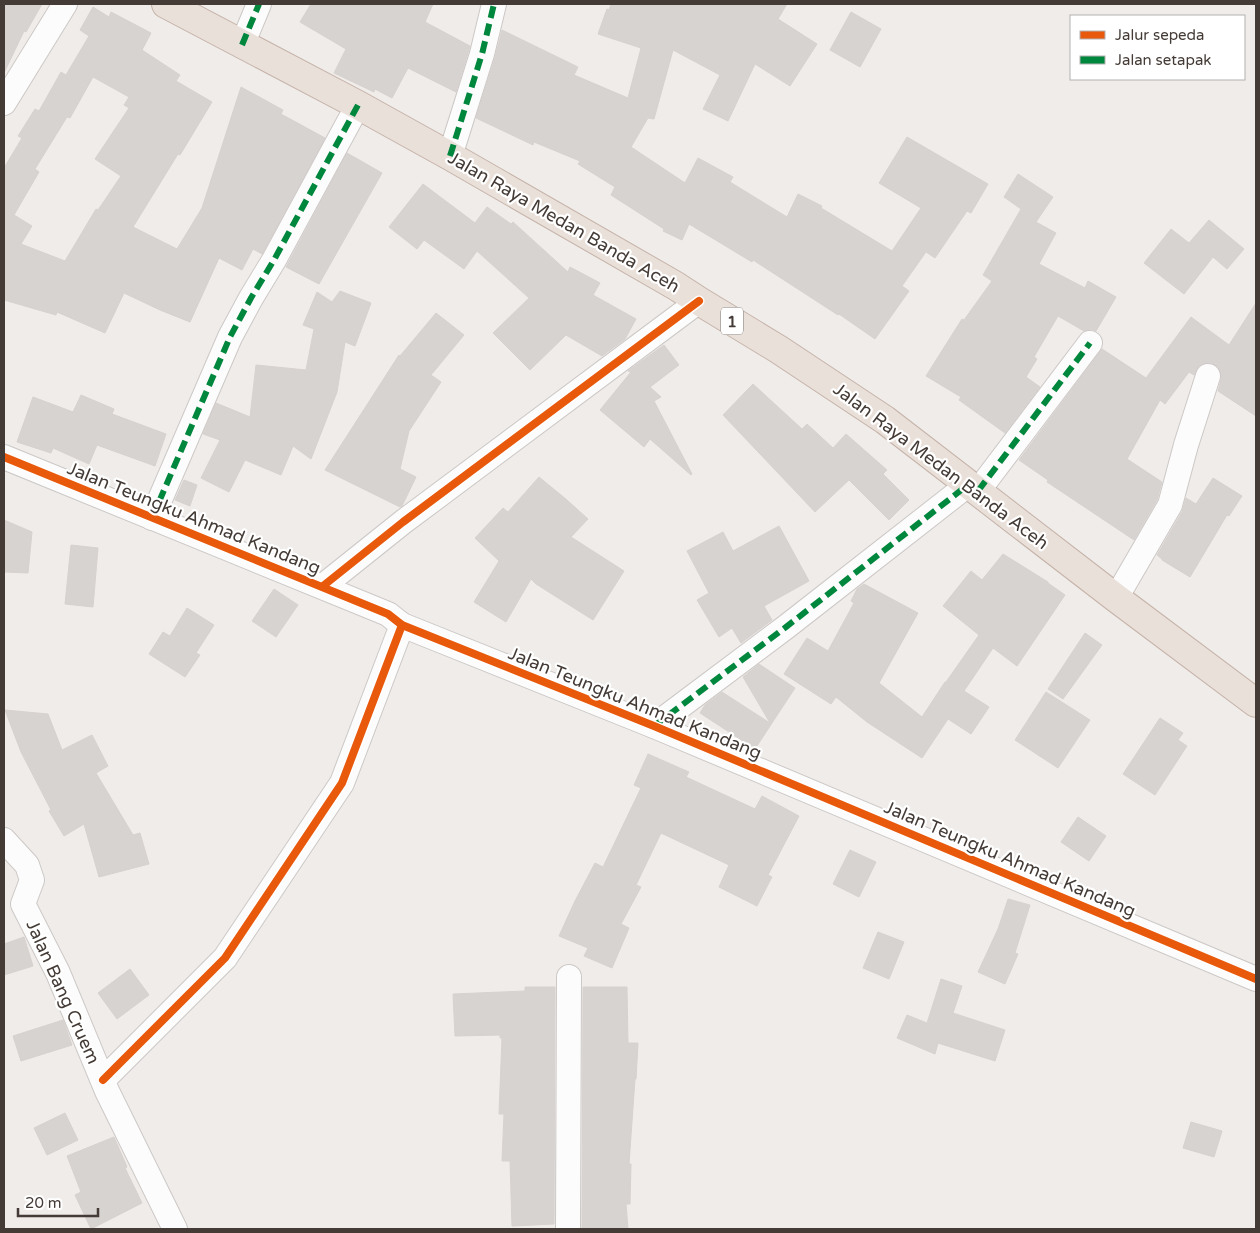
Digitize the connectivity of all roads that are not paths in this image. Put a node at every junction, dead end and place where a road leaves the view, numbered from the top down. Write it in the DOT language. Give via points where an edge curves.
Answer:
graph roads {
  1 [pos="66,4"];
  2 [pos="166,4"];
  3 [pos="260,4"];
  4 [pos="494,4"];
  5 [pos="242,45"];
  6 [pos="4,103"];
  7 [pos="358,105"];
  8 [pos="450,156"];
  9 [pos="699,301"];
  10 [pos="1090,343"];
  11 [pos="1208,376"];
  12 [pos="4,457"];
  13 [pos="974,488"];
  14 [pos="152,518"];
  15 [pos="323,586"];
  16 [pos="1116,598"];
  17 [pos="402,625"];
  18 [pos="1256,703"];
  19 [pos="654,726"];
  20 [pos="4,840"];
  21 [pos="568,977"];
  22 [pos="1256,979"];
  23 [pos="102,1080"];
  24 [pos="175,1229"];
  25 [pos="568,1229"];
  1 -- 6 [label="street"];
  2 -- 5 [label="highway, Jalan Raya Medan Banda Aceh / 1"];
  3 -- 5 [label="street"];
  4 -- 8 [label="street"];
  5 -- 7 [label="highway, Jalan Raya Medan Banda Aceh / 1"];
  7 -- 8 [label="highway, Jalan Raya Medan Banda Aceh / 1"];
  7 -- 14 [label="street" via="230,337"];
  8 -- 9 [label="highway, Jalan Raya Medan Banda Aceh / 1"];
  9 -- 13 [label="highway, Jalan Raya Medan Banda Aceh / 1" via="885,420"];
  9 -- 15 [label="street" via="403,522"];
  10 -- 13 [label="street"];
  11 -- 16 [label="street" via="1170,505"];
  12 -- 14 [label="street, Jalan Teungku Ahmad Kandang"];
  13 -- 16 [label="highway, Jalan Raya Medan Banda Aceh / 1"];
  13 -- 19 [label="street"];
  14 -- 15 [label="street, Jalan Teungku Ahmad Kandang"];
  15 -- 17 [label="street, Jalan Teungku Ahmad Kandang" via="388,614"];
  16 -- 18 [label="highway, Jalan Raya Medan Banda Aceh / 1"];
  17 -- 19 [label="street, Jalan Teungku Ahmad Kandang"];
  17 -- 23 [label="street" via="342,783 225,958"];
  19 -- 22 [label="street, Jalan Teungku Ahmad Kandang"];
  20 -- 23 [label="street, Jalan Bang Cruem" via="26,865 32,880 23,904 58,973"];
  21 -- 25 [label="street"];
  23 -- 24 [label="street, Jalan Bang Cruem"];
}
